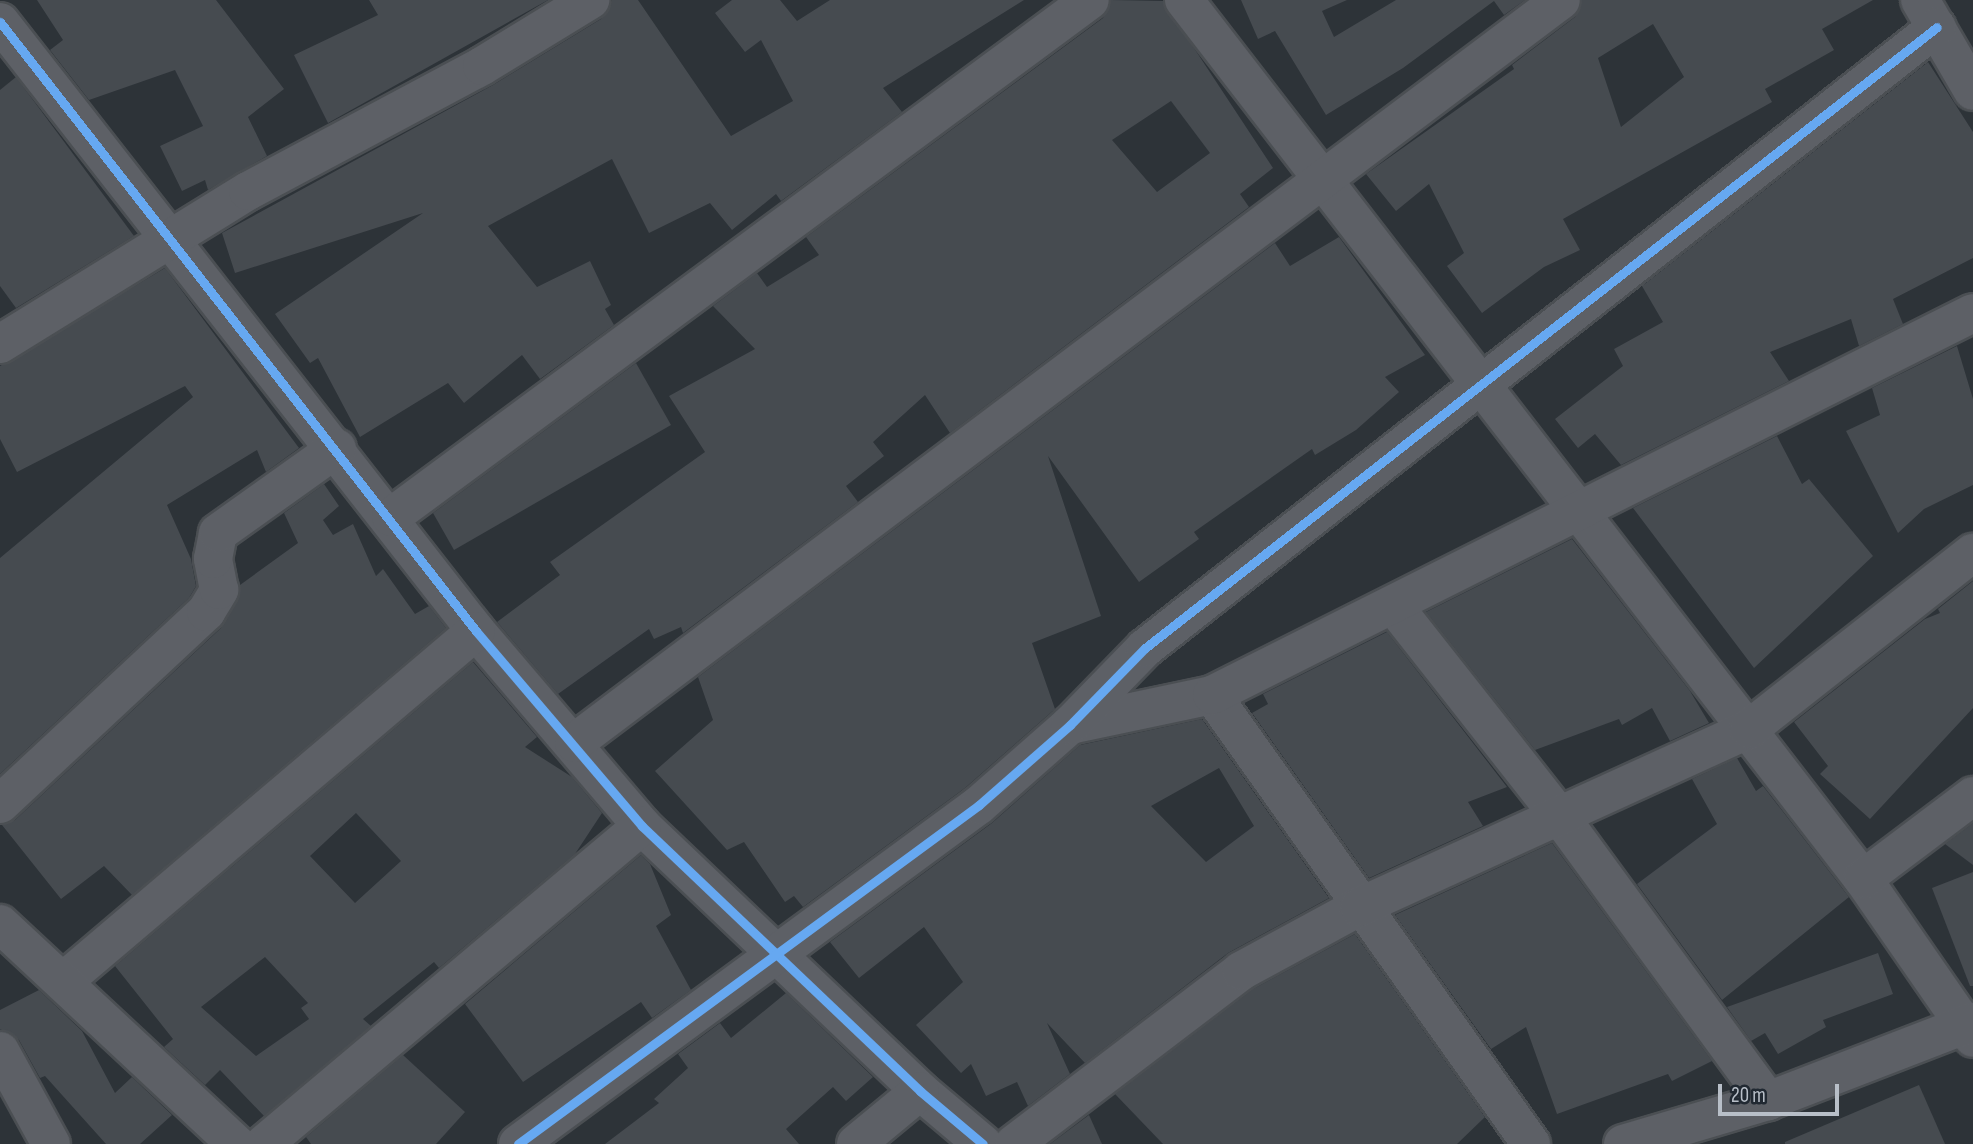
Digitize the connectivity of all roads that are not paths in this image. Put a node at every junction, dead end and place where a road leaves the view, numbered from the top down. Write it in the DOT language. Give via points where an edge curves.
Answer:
graph roads {
  1 [pos="590,0"];
  2 [pos="1090,0"];
  3 [pos="1184,0"];
  4 [pos="1561,0"];
  5 [pos="1929,14"];
  6 [pos="0,22"];
  7 [pos="1973,91"];
  8 [pos="1324,183"];
  9 [pos="171,243"];
  10 [pos="1973,313"];
  11 [pos="0,344"];
  12 [pos="1483,386"];
  13 [pos="337,448"];
  14 [pos="1574,510"];
  15 [pos="391,517"];
  16 [pos="1973,553"];
  17 [pos="1394,606"];
  18 [pos="476,631"];
  19 [pos="1212,695"];
  20 [pos="1070,725"];
  21 [pos="1748,729"];
  22 [pos="574,743"];
  23 [pos="1973,796"];
  24 [pos="0,804"];
  25 [pos="1561,818"];
  26 [pos="642,826"];
  27 [pos="1863,879"];
  28 [pos="1359,906"];
  29 [pos="0,924"];
  30 [pos="775,952"];
  31 [pos="65,981"];
  32 [pos="1971,1028"];
  33 [pos="0,1051"];
  34 [pos="920,1091"];
  35 [pos="1768,1101"];
  36 [pos="51,1144"];
  37 [pos="236,1144"];
  38 [pos="264,1144"];
  39 [pos="518,1144"];
  40 [pos="856,1144"];
  41 [pos="983,1144"];
  42 [pos="1014,1144"];
  43 [pos="1531,1144"];
  44 [pos="1623,1144"];
  1 -- 9 [label="street" via="482,66 248,191"];
  2 -- 15 [label="street"];
  3 -- 8 [label="street"];
  4 -- 8 [label="street"];
  5 -- 7 [label="street"];
  5 -- 12 [label="street"];
  6 -- 9 [label="street"];
  8 -- 12 [label="street"];
  8 -- 22 [label="street"];
  9 -- 11 [label="street"];
  9 -- 13 [label="street"];
  10 -- 14 [label="street"];
  12 -- 14 [label="street"];
  12 -- 20 [label="street" via="1145,648"];
  13 -- 15 [label="street"];
  13 -- 24 [label="street" via="218,533 213,559 219,590 206,612"];
  14 -- 17 [label="street"];
  14 -- 21 [label="street"];
  15 -- 18 [label="street"];
  16 -- 21 [label="street"];
  17 -- 19 [label="street"];
  17 -- 25 [label="street"];
  18 -- 22 [label="street"];
  18 -- 31 [label="street"];
  19 -- 20 [label="street"];
  19 -- 28 [label="street"];
  20 -- 30 [label="street" via="979,804"];
  21 -- 25 [label="street" via="1682,755"];
  21 -- 27 [label="street"];
  22 -- 26 [label="street"];
  23 -- 27 [label="street"];
  25 -- 28 [label="street"];
  25 -- 35 [label="street"];
  26 -- 30 [label="street"];
  26 -- 38 [label="street"];
  27 -- 32 [label="street"];
  28 -- 42 [label="street" via="1241,971"];
  28 -- 43 [label="street"];
  29 -- 31 [label="street"];
  30 -- 34 [label="street"];
  30 -- 39 [label="street"];
  31 -- 37 [label="street"];
  32 -- 35 [label="street"];
  33 -- 36 [label="street"];
  34 -- 40 [label="street"];
  34 -- 41 [label="street"];
  35 -- 44 [label="street"];
}
